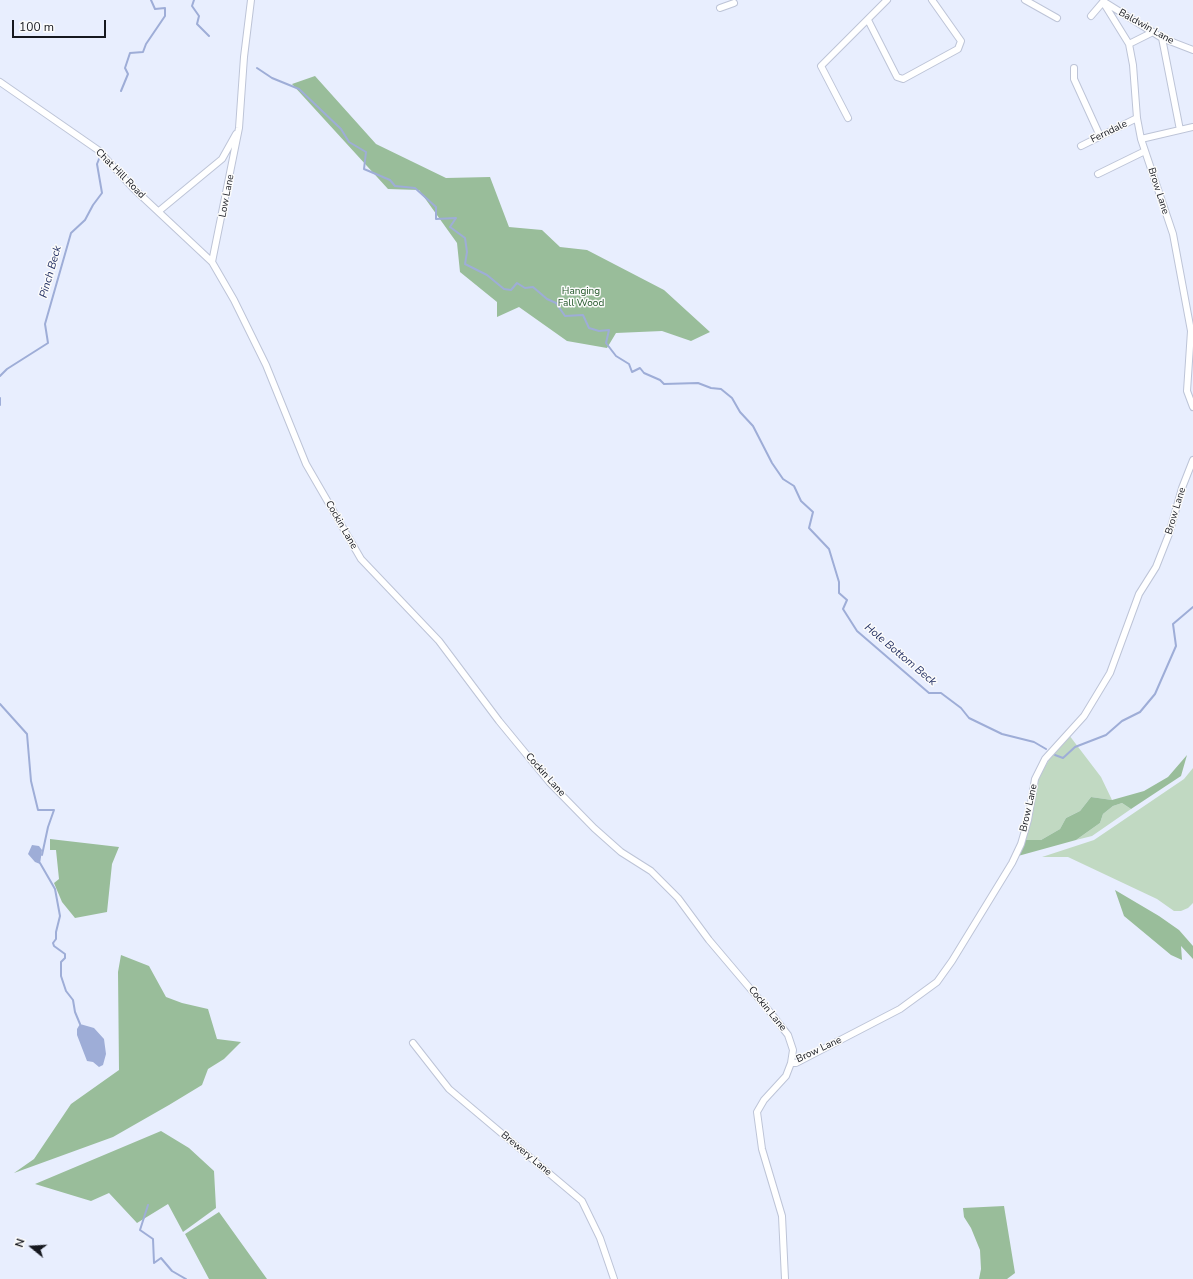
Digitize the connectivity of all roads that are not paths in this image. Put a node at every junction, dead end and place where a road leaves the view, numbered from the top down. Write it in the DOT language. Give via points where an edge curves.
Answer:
graph roads {
  1 [pos="251,0"];
  2 [pos="887,0"];
  3 [pos="932,0"];
  4 [pos="1025,0"];
  5 [pos="1103,1"];
  6 [pos="734,4"];
  7 [pos="720,8"];
  8 [pos="1091,16"];
  9 [pos="1057,18"];
  10 [pos="868,20"];
  11 [pos="1153,32"];
  12 [pos="1162,38"];
  13 [pos="1129,44"];
  14 [pos="1193,50"];
  15 [pos="1074,68"];
  16 [pos="0,82"];
  17 [pos="848,118"];
  18 [pos="1137,118"];
  19 [pos="1193,127"];
  20 [pos="239,128"];
  21 [pos="1180,130"];
  22 [pos="1100,136"];
  23 [pos="1141,139"];
  24 [pos="1081,146"];
  25 [pos="226,151"];
  26 [pos="1145,151"];
  27 [pos="234,154"];
  28 [pos="1098,174"];
  29 [pos="159,211"];
  30 [pos="212,262"];
  31 [pos="1193,407"];
  32 [pos="1193,460"];
  33 [pos="413,1043"];
  34 [pos="791,1063"];
  35 [pos="614,1279"];
  36 [pos="785,1279"];
  1 -- 20 [label="street, Low Lane"];
  2 -- 10 [label="street"];
  3 -- 10 [label="street" via="960,41 958,49 903,79 897,77"];
  4 -- 9 [label="street"];
  5 -- 8 [label="street"];
  5 -- 11 [label="street, Baldwin Lane" via="1126,18"];
  5 -- 13 [label="street"];
  6 -- 7 [label="street"];
  10 -- 17 [label="street" via="821,66"];
  11 -- 12 [label="street, Baldwin Lane"];
  11 -- 13 [label="street"];
  12 -- 14 [label="street, Baldwin Lane"];
  12 -- 21 [label="street"];
  13 -- 18 [label="street, Brow Lane"];
  15 -- 22 [label="street" via="1074,80"];
  16 -- 29 [label="street, Chat Hill Road" via="98,150 133,188"];
  18 -- 22 [label="street, Ferndale"];
  18 -- 23 [label="street, Brow Lane"];
  19 -- 21 [label="street"];
  20 -- 25 [label="street, Low Lane"];
  20 -- 27 [label="street, Low Lane"];
  21 -- 23 [label="street"];
  22 -- 24 [label="street, Ferndale"];
  23 -- 26 [label="street, Brow Lane"];
  25 -- 27 [label="street"];
  25 -- 29 [label="street, Low Lane" via="222,159"];
  26 -- 28 [label="street"];
  26 -- 31 [label="street, Brow Lane" via="1173,234 1191,331 1186,391"];
  27 -- 30 [label="street, Low Lane"];
  29 -- 30 [label="street, Chat Hill Road"];
  30 -- 34 [label="street, Cockin Lane" via="266,365 306,464 361,559 439,641 550,783 594,828 621,852 651,871 678,898 709,940 788,1035 793,1050"];
  32 -- 34 [label="street, Brow Lane" via="1169,534 1156,567 1139,594 1110,673 1084,716 1045,759 1035,779 1021,844 952,961 937,982 900,1009 796,1063"];
  33 -- 35 [label="street, Brewery Lane" via="450,1089 582,1201 600,1238"];
  34 -- 36 [label="street, Cockin Lane" via="786,1076 764,1100 757,1112 762,1149 782,1216"];
}
